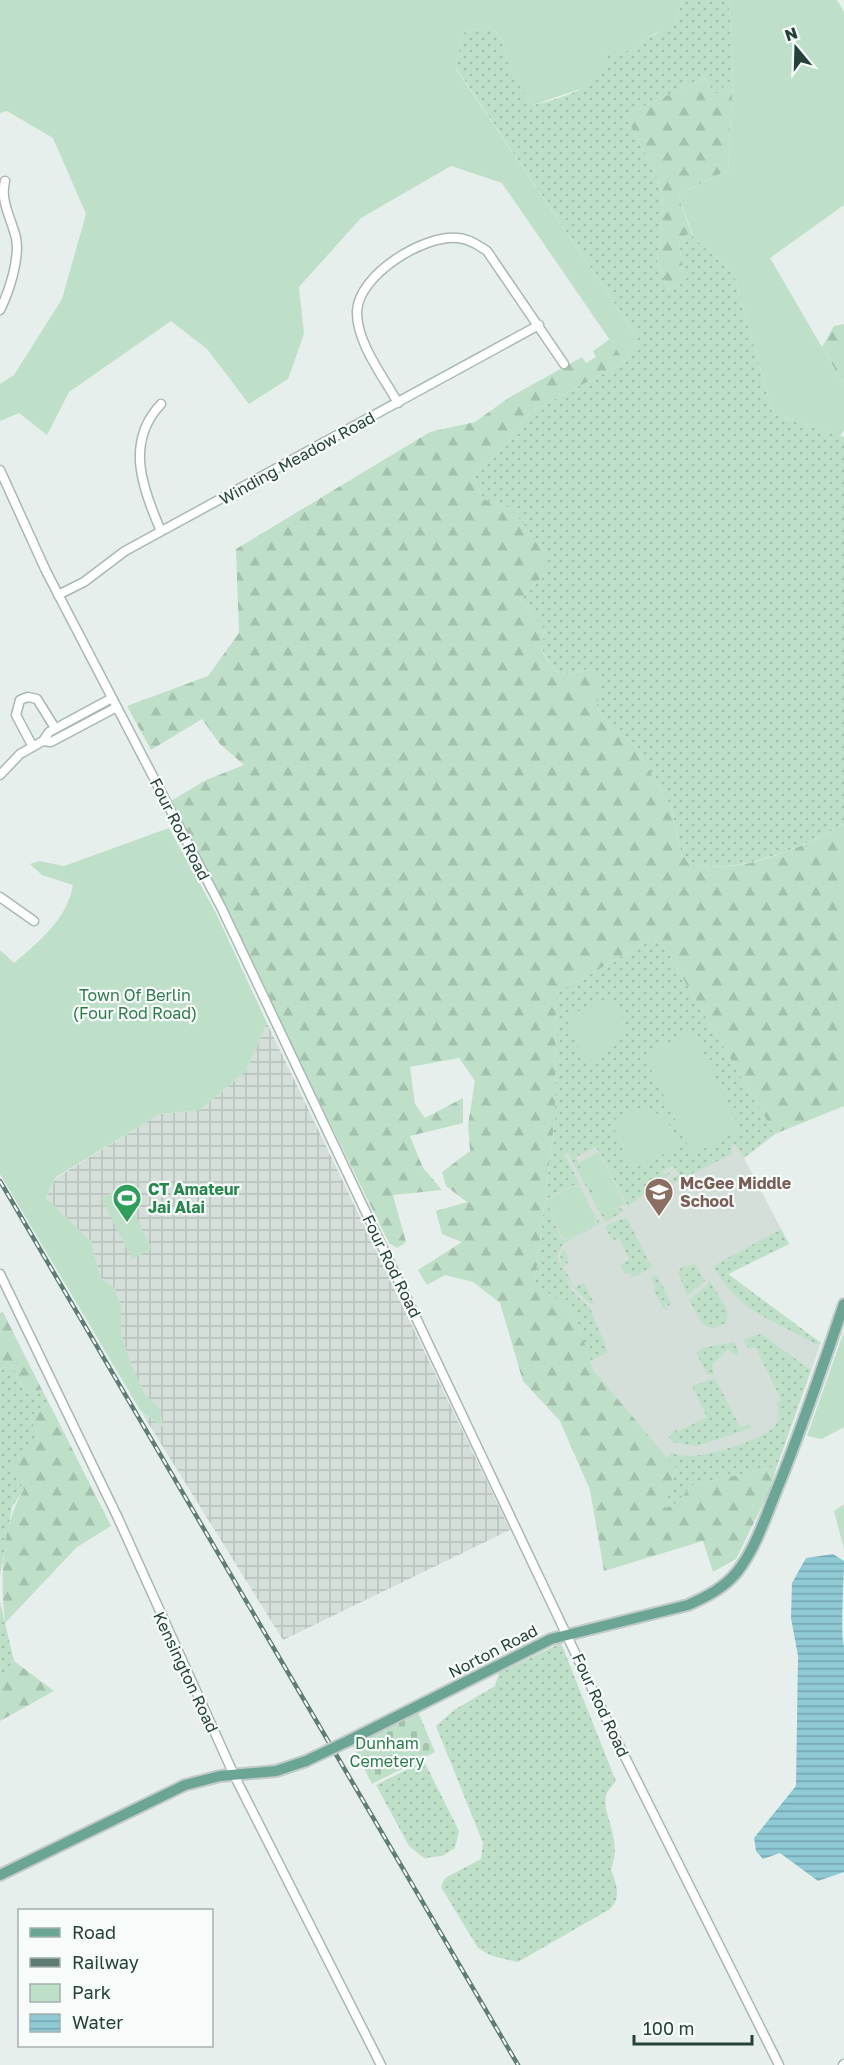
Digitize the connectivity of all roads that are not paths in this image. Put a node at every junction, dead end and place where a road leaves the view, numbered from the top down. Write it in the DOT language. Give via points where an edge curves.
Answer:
graph roads {
  1 [pos="5,180"];
  2 [pos="0,310"];
  3 [pos="539,326"];
  4 [pos="564,364"];
  5 [pos="398,402"];
  6 [pos="162,404"];
  7 [pos="0,470"];
  8 [pos="161,531"];
  9 [pos="58,595"];
  10 [pos="112,699"];
  11 [pos="117,707"];
  12 [pos="55,728"];
  13 [pos="43,741"];
  14 [pos="33,747"];
  15 [pos="0,775"];
  16 [pos="0,897"];
  17 [pos="34,921"];
  18 [pos="0,1274"];
  19 [pos="844,1304"];
  20 [pos="567,1632"];
  21 [pos="234,1775"];
  22 [pos="0,1875"];
  23 [pos="381,2065"];
  24 [pos="779,2065"];
  1 -- 2 [label="street" via="2,193 17,253"];
  3 -- 4 [label="street"];
  3 -- 5 [label="street, Winding Meadow Road"];
  3 -- 5 [label="street" via="498,263 474,242 444,239 397,259 368,281 357,309 364,340"];
  5 -- 8 [label="street, Winding Meadow Road"];
  6 -- 8 [label="street" via="149,416 140,458 141,478"];
  7 -- 9 [label="street, Four Rod Road"];
  8 -- 9 [label="street, Winding Meadow Road"];
  9 -- 10 [label="street, Four Rod Road"];
  10 -- 11 [label="street, Four Rod Road"];
  10 -- 12 [label="street"];
  11 -- 13 [label="street" via="51,742"];
  11 -- 20 [label="street, Four Rod Road" via="221,907"];
  12 -- 13 [label="street"];
  12 -- 14 [label="street" via="37,699 20,700 16,715"];
  13 -- 14 [label="street"];
  14 -- 15 [label="street"];
  16 -- 17 [label="street"];
  18 -- 21 [label="street, Kensington Road" via="118,1518"];
  19 -- 20 [label="main road, Norton Road" via="787,1466 752,1549 736,1573 705,1598 688,1605"];
  20 -- 21 [label="main road, Norton Road, bridge" via="306,1761 276,1771"];
  20 -- 24 [label="street, Four Rod Road"];
  21 -- 22 [label="main road, Norton Road" via="185,1785"];
  21 -- 23 [label="street, Kensington Road"];
}
